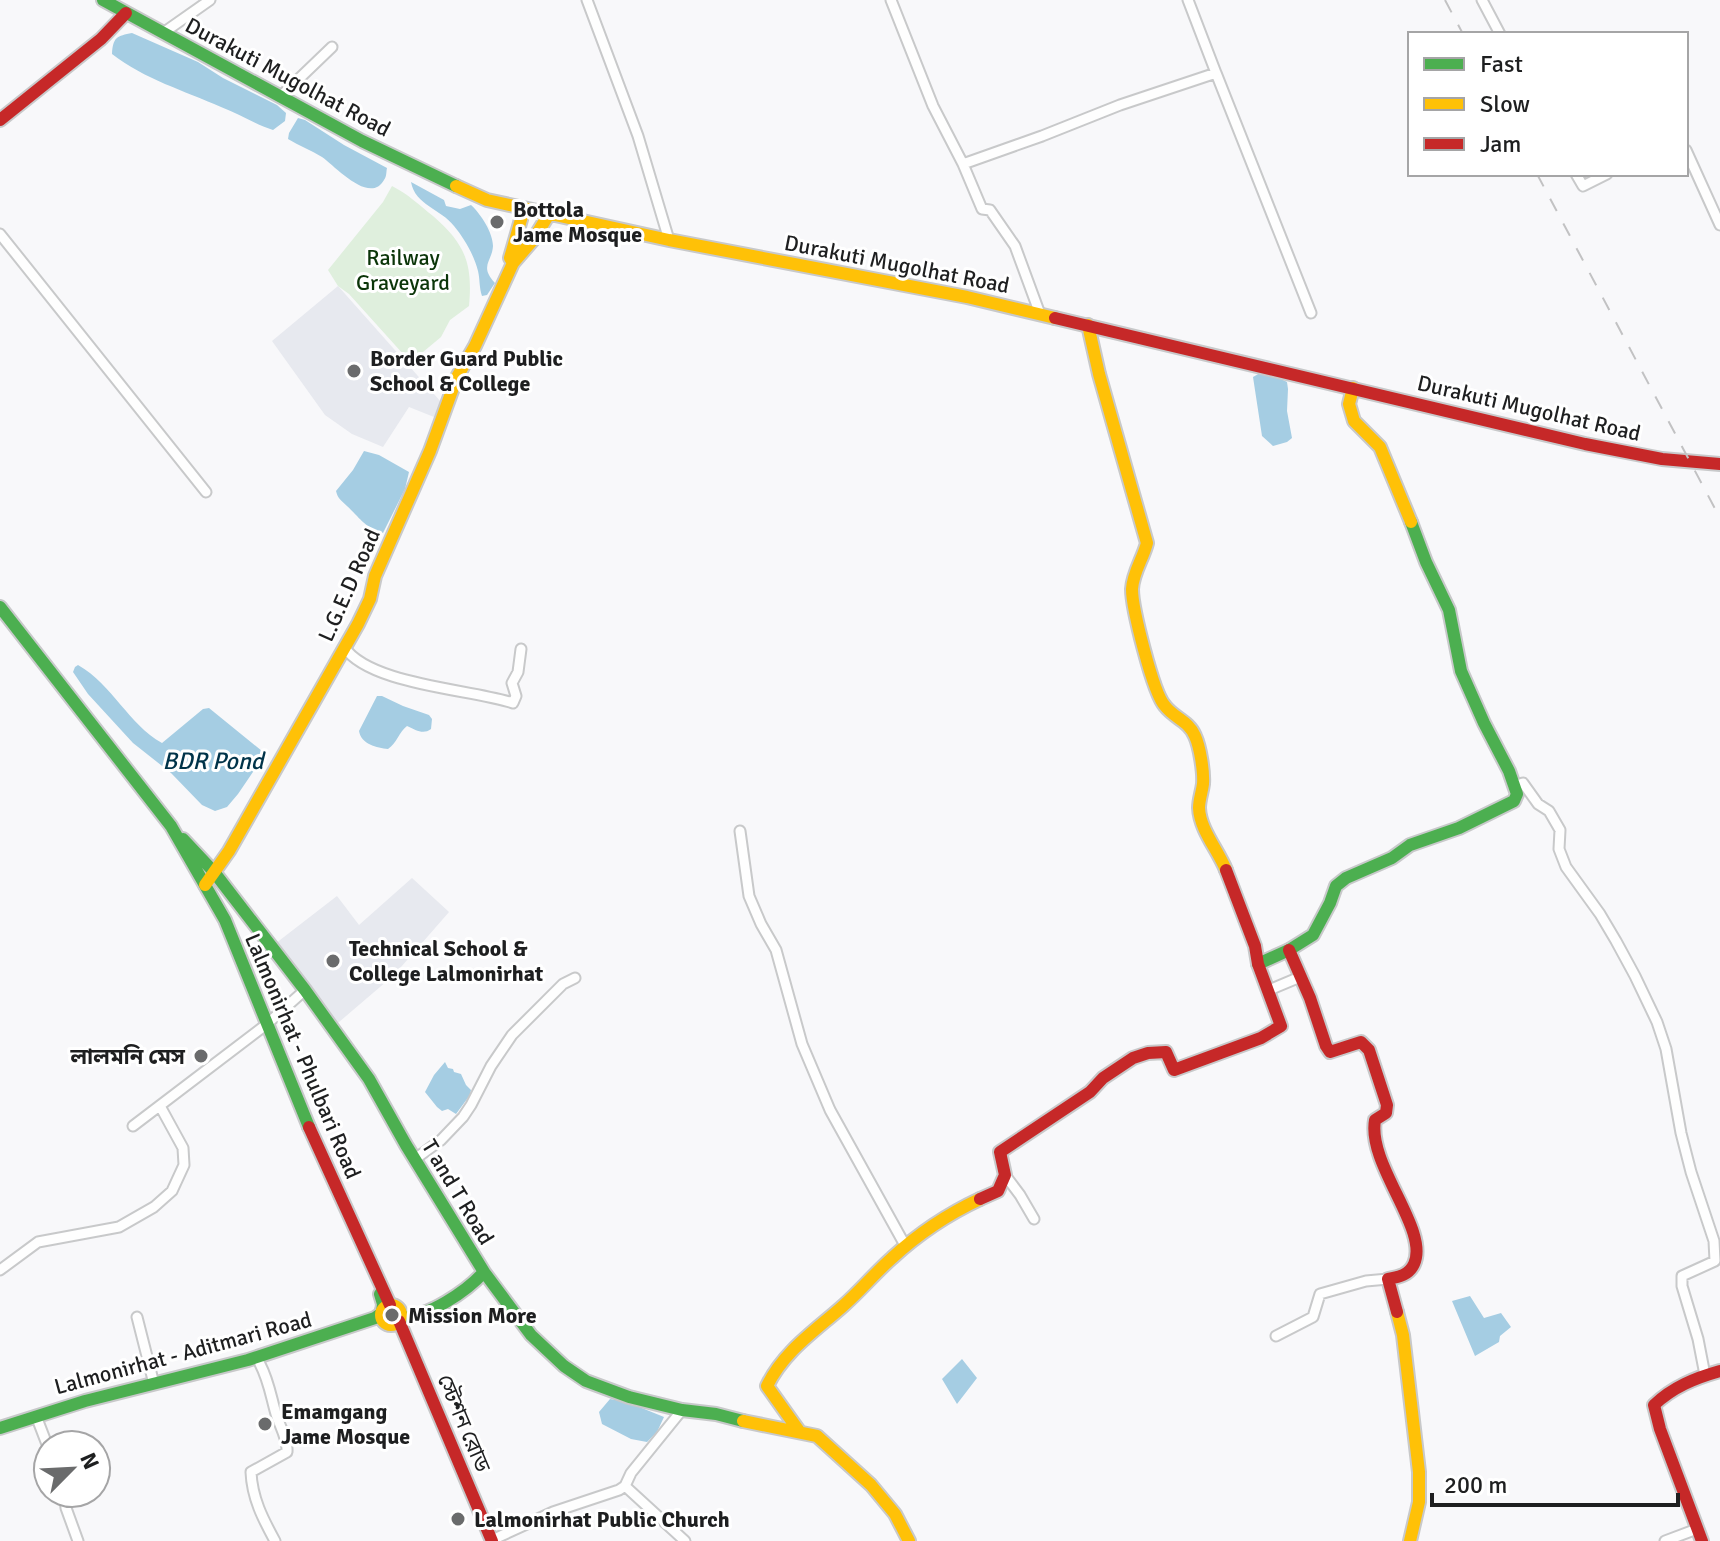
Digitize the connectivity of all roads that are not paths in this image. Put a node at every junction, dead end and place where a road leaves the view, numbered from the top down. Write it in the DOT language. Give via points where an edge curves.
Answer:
graph roads {
  1 [pos="103,0"];
  2 [pos="210,0"];
  3 [pos="587,0"];
  4 [pos="891,0"];
  5 [pos="1188,0"];
  6 [pos="1482,0"];
  7 [pos="126,13"];
  8 [pos="1499,32"];
  9 [pos="163,33"];
  10 [pos="332,47"];
  11 [pos="1216,73"];
  12 [pos="281,96"];
  13 [pos="0,120"];
  14 [pos="1688,154"];
  15 [pos="963,164"];
  16 [pos="1577,176"];
  17 [pos="1603,176"];
  18 [pos="524,209"];
  19 [pos="549,214"];
  20 [pos="1720,225"];
  21 [pos="0,234"];
  22 [pos="669,240"];
  23 [pos="513,263"];
  24 [pos="1311,313"];
  25 [pos="1040,314"];
  26 [pos="1088,325"];
  27 [pos="1353,388"];
  28 [pos="1720,464"];
  29 [pos="206,492"];
  30 [pos="0,607"];
  31 [pos="344,647"];
  32 [pos="521,649"];
  33 [pos="1513,786"];
  34 [pos="171,826"];
  35 [pos="740,831"];
  36 [pos="214,872"];
  37 [pos="205,885"];
  38 [pos="1289,950"];
  39 [pos="1258,964"];
  40 [pos="1300,977"];
  41 [pos="575,978"];
  42 [pos="305,990"];
  43 [pos="1269,990"];
  44 [pos="267,1024"];
  45 [pos="160,1106"];
  46 [pos="133,1126"];
  47 [pos="415,1159"];
  48 [pos="1005,1175"];
  49 [pos="1034,1219"];
  50 [pos="906,1247"];
  51 [pos="0,1270"];
  52 [pos="484,1272"];
  53 [pos="1388,1279"];
  54 [pos="386,1309"];
  55 [pos="137,1317"];
  56 [pos="396,1321"];
  57 [pos="1276,1336"];
  58 [pos="260,1364"];
  59 [pos="1720,1371"];
  60 [pos="1705,1375"];
  61 [pos="154,1384"];
  62 [pos="682,1410"];
  63 [pos="38,1421"];
  64 [pos="0,1428"];
  65 [pos="41,1429"];
  66 [pos="799,1431"];
  67 [pos="0,1437"];
  68 [pos="625,1486"];
  69 [pos="66,1509"];
  70 [pos="1700,1535"];
  71 [pos="492,1540"];
  72 [pos="78,1541"];
  73 [pos="275,1541"];
  74 [pos="685,1541"];
  75 [pos="909,1541"];
  76 [pos="1410,1541"];
  77 [pos="1665,1541"];
  1 -- 7 [label="main road, Durakuti Mugolhat Road"];
  2 -- 9 [label="street"];
  3 -- 22 [label="street" via="638,136"];
  4 -- 15 [label="street" via="933,106"];
  5 -- 11 [label="street"];
  6 -- 8 [label="street"];
  7 -- 9 [label="main road, Durakuti Mugolhat Road"];
  7 -- 13 [label="main road"];
  9 -- 12 [label="main road, Durakuti Mugolhat Road"];
  10 -- 12 [label="street"];
  11 -- 15 [label="street"];
  11 -- 24 [label="street"];
  12 -- 18 [label="main road, Durakuti Mugolhat Road" via="444,182"];
  14 -- 20 [label="street"];
  15 -- 25 [label="street" via="982,209 990,210 1015,246"];
  16 -- 17 [label="street" via="1583,186"];
  18 -- 19 [label="main road, Durakuti Mugolhat Road"];
  18 -- 23 [label="main road"];
  19 -- 22 [label="main road, Durakuti Mugolhat Road"];
  19 -- 23 [label="main road"];
  21 -- 29 [label="street"];
  22 -- 25 [label="main road, Durakuti Mugolhat Road"];
  23 -- 31 [label="main road, L.G.E.D Road" via="457,377 370,599"];
  25 -- 26 [label="main road, Durakuti Mugolhat Road"];
  26 -- 27 [label="main road, Durakuti Mugolhat Road"];
  26 -- 39 [label="main road" via="1147,543 1132,587 1143,647 1164,706 1195,736 1203,774 1199,811 1225,866"];
  27 -- 28 [label="main road, Durakuti Mugolhat Road" via="1585,444"];
  27 -- 33 [label="main road" via="1349,404 1354,421 1380,447 1395,480 1449,610 1461,671"];
  30 -- 34 [label="main road"];
  31 -- 32 [label="street" via="391,676 513,703"];
  31 -- 36 [label="main road, L.G.E.D Road"];
  33 -- 38 [label="main road" via="1514,801 1346,878 1336,886 1313,935"];
  33 -- 60 [label="street" via="1523,783 1549,811 1560,830 1559,849 1566,867 1622,952 1662,1036 1681,1133 1714,1241 1715,1261 1682,1276"];
  34 -- 36 [label="main road, T and T Road"];
  34 -- 37 [label="main road, Lalmonirhat - Phulbari Road"];
  35 -- 50 [label="street" via="749,896 776,950 802,1044 830,1110"];
  36 -- 37 [label="main road, L.G.E.D Road"];
  36 -- 42 [label="main road, T and T Road"];
  37 -- 44 [label="main road, Lalmonirhat - Phulbari Road" via="225,920"];
  38 -- 39 [label="main road"];
  38 -- 40 [label="main road"];
  39 -- 43 [label="main road"];
  40 -- 43 [label="street"];
  40 -- 53 [label="main road" via="1330,1052 1361,1042 1369,1050 1383,1091 1386,1113 1375,1120 1375,1142 1417,1252 1410,1273"];
  41 -- 47 [label="street" via="512,1035 463,1117"];
  42 -- 44 [label="street"];
  42 -- 47 [label="main road, T and T Road" via="369,1079"];
  43 -- 48 [label="main road" via="1281,1026 1174,1070 1166,1052 1133,1058 1000,1152"];
  44 -- 45 [label="street"];
  44 -- 54 [label="main road, Lalmonirhat - Phulbari Road"];
  45 -- 46 [label="street"];
  45 -- 51 [label="street" via="183,1148 184,1165 172,1191 119,1227 38,1242"];
  47 -- 52 [label="main road, T and T Road"];
  48 -- 49 [label="street"];
  48 -- 50 [label="main road" via="998,1191 937,1223"];
  50 -- 66 [label="main road" via="799,1341 773,1371 767,1386"];
  52 -- 56 [label="main road" via="448,1299"];
  52 -- 62 [label="main road, T and T Road" via="531,1335 564,1366 586,1381"];
  53 -- 57 [label="street" via="1320,1294 1313,1317"];
  53 -- 76 [label="main road" via="1403,1335 1419,1472"];
  54 -- 56 [label="main road, স্টেশন রোড" via="383,1320"];
  54 -- 61 [label="main road, Lalmonirhat - Aditmari Road" via="375,1318 257,1358"];
  55 -- 61 [label="street"];
  56 -- 58 [label="main road"];
  56 -- 71 [label="main road, স্টেশন রোড"];
  58 -- 63 [label="main road"];
  58 -- 73 [label="street" via="288,1443 287,1452 251,1472 259,1510"];
  59 -- 60 [label="main road"];
  60 -- 70 [label="main road" via="1678,1386 1654,1405"];
  61 -- 64 [label="main road, Lalmonirhat - Aditmari Road"];
  62 -- 66 [label="main road, T and T Road"];
  62 -- 68 [label="street"];
  63 -- 65 [label="street"];
  63 -- 67 [label="main road"];
  66 -- 75 [label="main road" via="817,1436 871,1485"];
  68 -- 71 [label="street"];
  68 -- 74 [label="street"];
  69 -- 72 [label="street"];
  70 -- 77 [label="street"];
}
